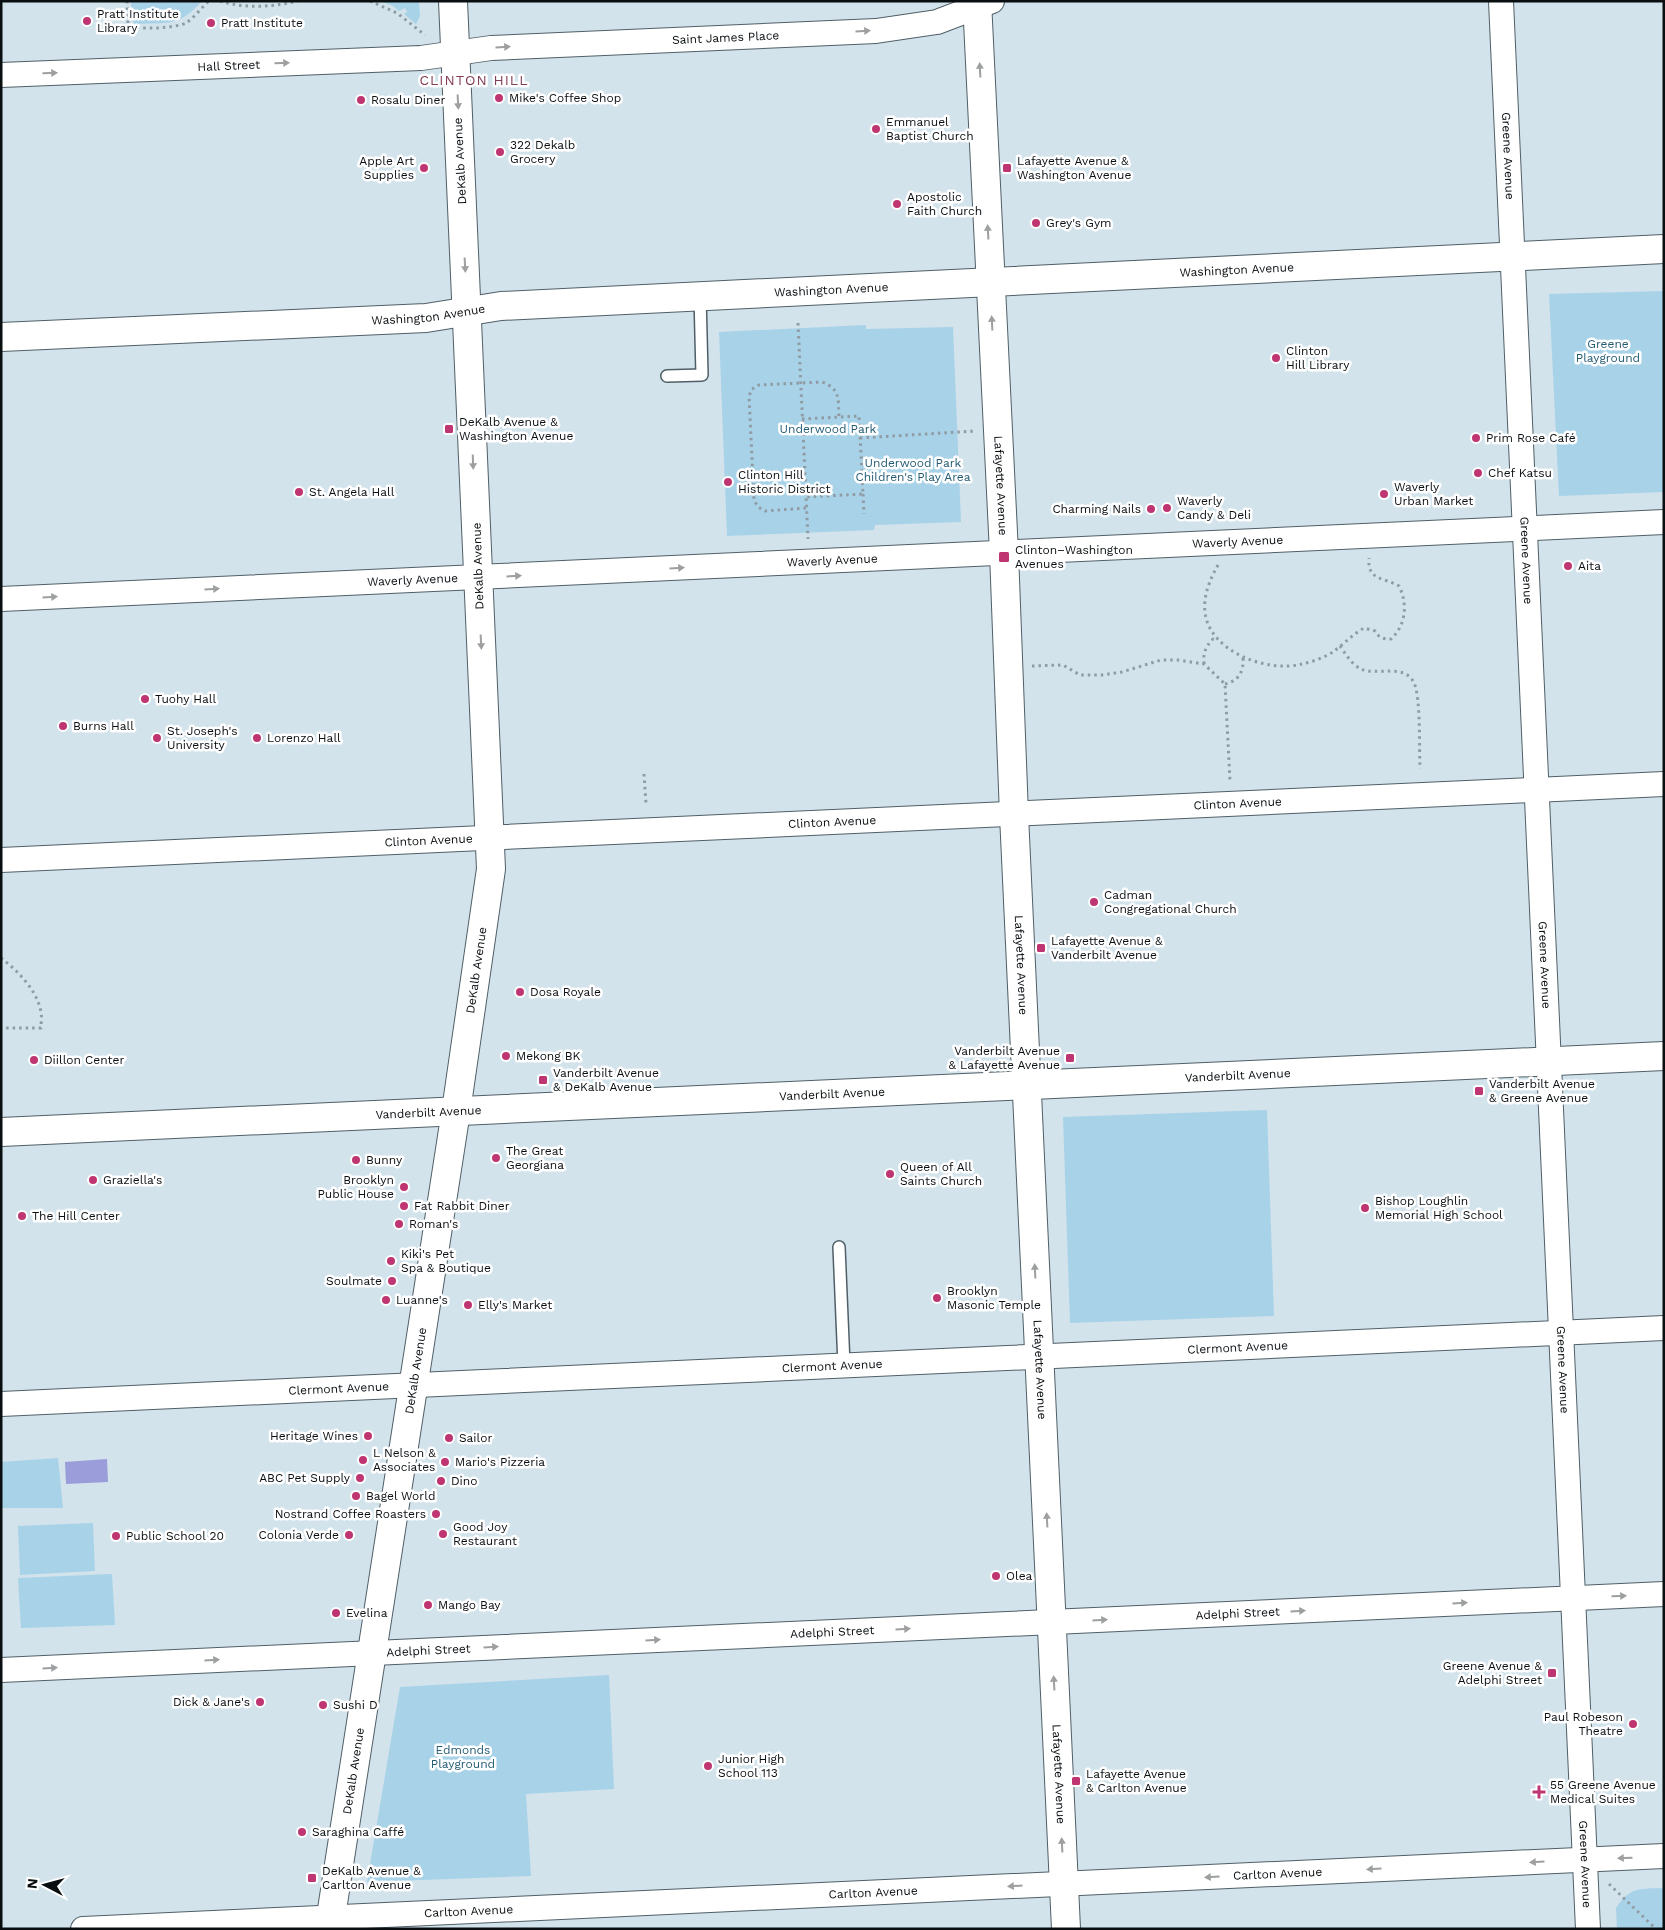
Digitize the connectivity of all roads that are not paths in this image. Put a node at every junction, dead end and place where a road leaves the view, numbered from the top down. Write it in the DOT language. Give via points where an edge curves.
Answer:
graph roads {
  1 [pos="452,1"];
  2 [pos="1501,1"];
  3 [pos="982,3"];
  4 [pos="455,54"];
  5 [pos="1,75"];
  6 [pos="1664,249"];
  7 [pos="1513,256"];
  8 [pos="990,281"];
  9 [pos="700,296"];
  10 [pos="467,311"];
  11 [pos="1,337"];
  12 [pos="667,376"];
  13 [pos="1664,522"];
  14 [pos="1525,529"];
  15 [pos="1004,552"];
  16 [pos="478,577"];
  17 [pos="1,599"];
  18 [pos="1664,784"];
  19 [pos="1537,790"];
  20 [pos="1014,815"];
  21 [pos="490,838"];
  22 [pos="1,860"];
  23 [pos="1664,1056"];
  24 [pos="1549,1061"];
  25 [pos="1026,1085"];
  26 [pos="456,1111"];
  27 [pos="1,1132"];
  28 [pos="839,1247"];
  29 [pos="1664,1328"];
  30 [pos="1561,1332"];
  31 [pos="1039,1356"];
  32 [pos="844,1365"];
  33 [pos="414,1384"];
  34 [pos="1,1404"];
  35 [pos="1664,1594"];
  36 [pos="1574,1598"];
  37 [pos="1052,1623"];
  38 [pos="372,1653"];
  39 [pos="1,1670"];
  40 [pos="1664,1856"];
  41 [pos="1585,1859"];
  42 [pos="1063,1884"];
  43 [pos="330,1923"];
  44 [pos="83,1929"];
  45 [pos="1066,1929"];
  46 [pos="1588,1929"];
  1 -- 4 [label="main road, DeKalb Avenue"];
  2 -- 7 [label="street, Greene Avenue"];
  4 -- 3 [label="street, Saint James Place, one-way" via="491,48 876,31 937,22"];
  8 -- 3 [label="main road, Lafayette Avenue, one-way"];
  5 -- 4 [label="street, Hall Street, one-way"];
  4 -- 10 [label="main road, DeKalb Avenue, one-way"];
  6 -- 7 [label="main road, Washington Avenue"];
  7 -- 8 [label="main road, Washington Avenue"];
  7 -- 14 [label="street, Greene Avenue"];
  8 -- 9 [label="main road, Washington Avenue"];
  15 -- 8 [label="main road, Lafayette Avenue, one-way"];
  9 -- 10 [label="main road, Washington Avenue" via="501,306"];
  9 -- 12 [label="lane" via="702,375"];
  10 -- 11 [label="main road, Washington Avenue" via="426,318"];
  10 -- 16 [label="main road, DeKalb Avenue, one-way"];
  13 -- 14 [label="street, Waverly Avenue"];
  14 -- 15 [label="street, Waverly Avenue"];
  14 -- 19 [label="street, Greene Avenue"];
  16 -- 15 [label="street, Waverly Avenue, one-way"];
  15 -- 20 [label="main road, Lafayette Avenue"];
  17 -- 16 [label="street, Waverly Avenue, one-way"];
  16 -- 21 [label="main road, DeKalb Avenue, one-way"];
  18 -- 19 [label="street, Clinton Avenue"];
  19 -- 20 [label="street, Clinton Avenue"];
  19 -- 24 [label="street, Greene Avenue"];
  20 -- 21 [label="street, Clinton Avenue"];
  20 -- 25 [label="main road, Lafayette Avenue"];
  21 -- 22 [label="street, Clinton Avenue"];
  21 -- 26 [label="main road, DeKalb Avenue" via="491,869"];
  23 -- 24 [label="main road, Vanderbilt Avenue"];
  24 -- 25 [label="main road, Vanderbilt Avenue"];
  24 -- 30 [label="street, Greene Avenue"];
  25 -- 26 [label="main road, Vanderbilt Avenue"];
  31 -- 25 [label="main road, Lafayette Avenue, one-way"];
  26 -- 27 [label="main road, Vanderbilt Avenue"];
  26 -- 33 [label="main road, DeKalb Avenue"];
  28 -- 32 [label="lane"];
  29 -- 30 [label="street, Clermont Avenue"];
  30 -- 31 [label="street, Clermont Avenue"];
  30 -- 36 [label="street, Greene Avenue"];
  31 -- 32 [label="street, Clermont Avenue"];
  37 -- 31 [label="main road, Lafayette Avenue, one-way"];
  32 -- 33 [label="street, Clermont Avenue"];
  33 -- 34 [label="street, Clermont Avenue"];
  33 -- 38 [label="main road, DeKalb Avenue"];
  36 -- 35 [label="street, Adelphi Street, one-way"];
  37 -- 36 [label="street, Adelphi Street, one-way"];
  36 -- 41 [label="street, Greene Avenue"];
  38 -- 37 [label="street, Adelphi Street, one-way"];
  42 -- 37 [label="main road, Lafayette Avenue, one-way"];
  39 -- 38 [label="street, Adelphi Street, one-way"];
  38 -- 43 [label="main road, DeKalb Avenue"];
  40 -- 41 [label="street, Carlton Avenue, one-way"];
  41 -- 42 [label="street, Carlton Avenue, one-way"];
  41 -- 46 [label="street, Greene Avenue"];
  42 -- 43 [label="street, Carlton Avenue, one-way"];
  42 -- 45 [label="main road, Lafayette Avenue"];
  43 -- 44 [label="street, Carlton Avenue"];
}
